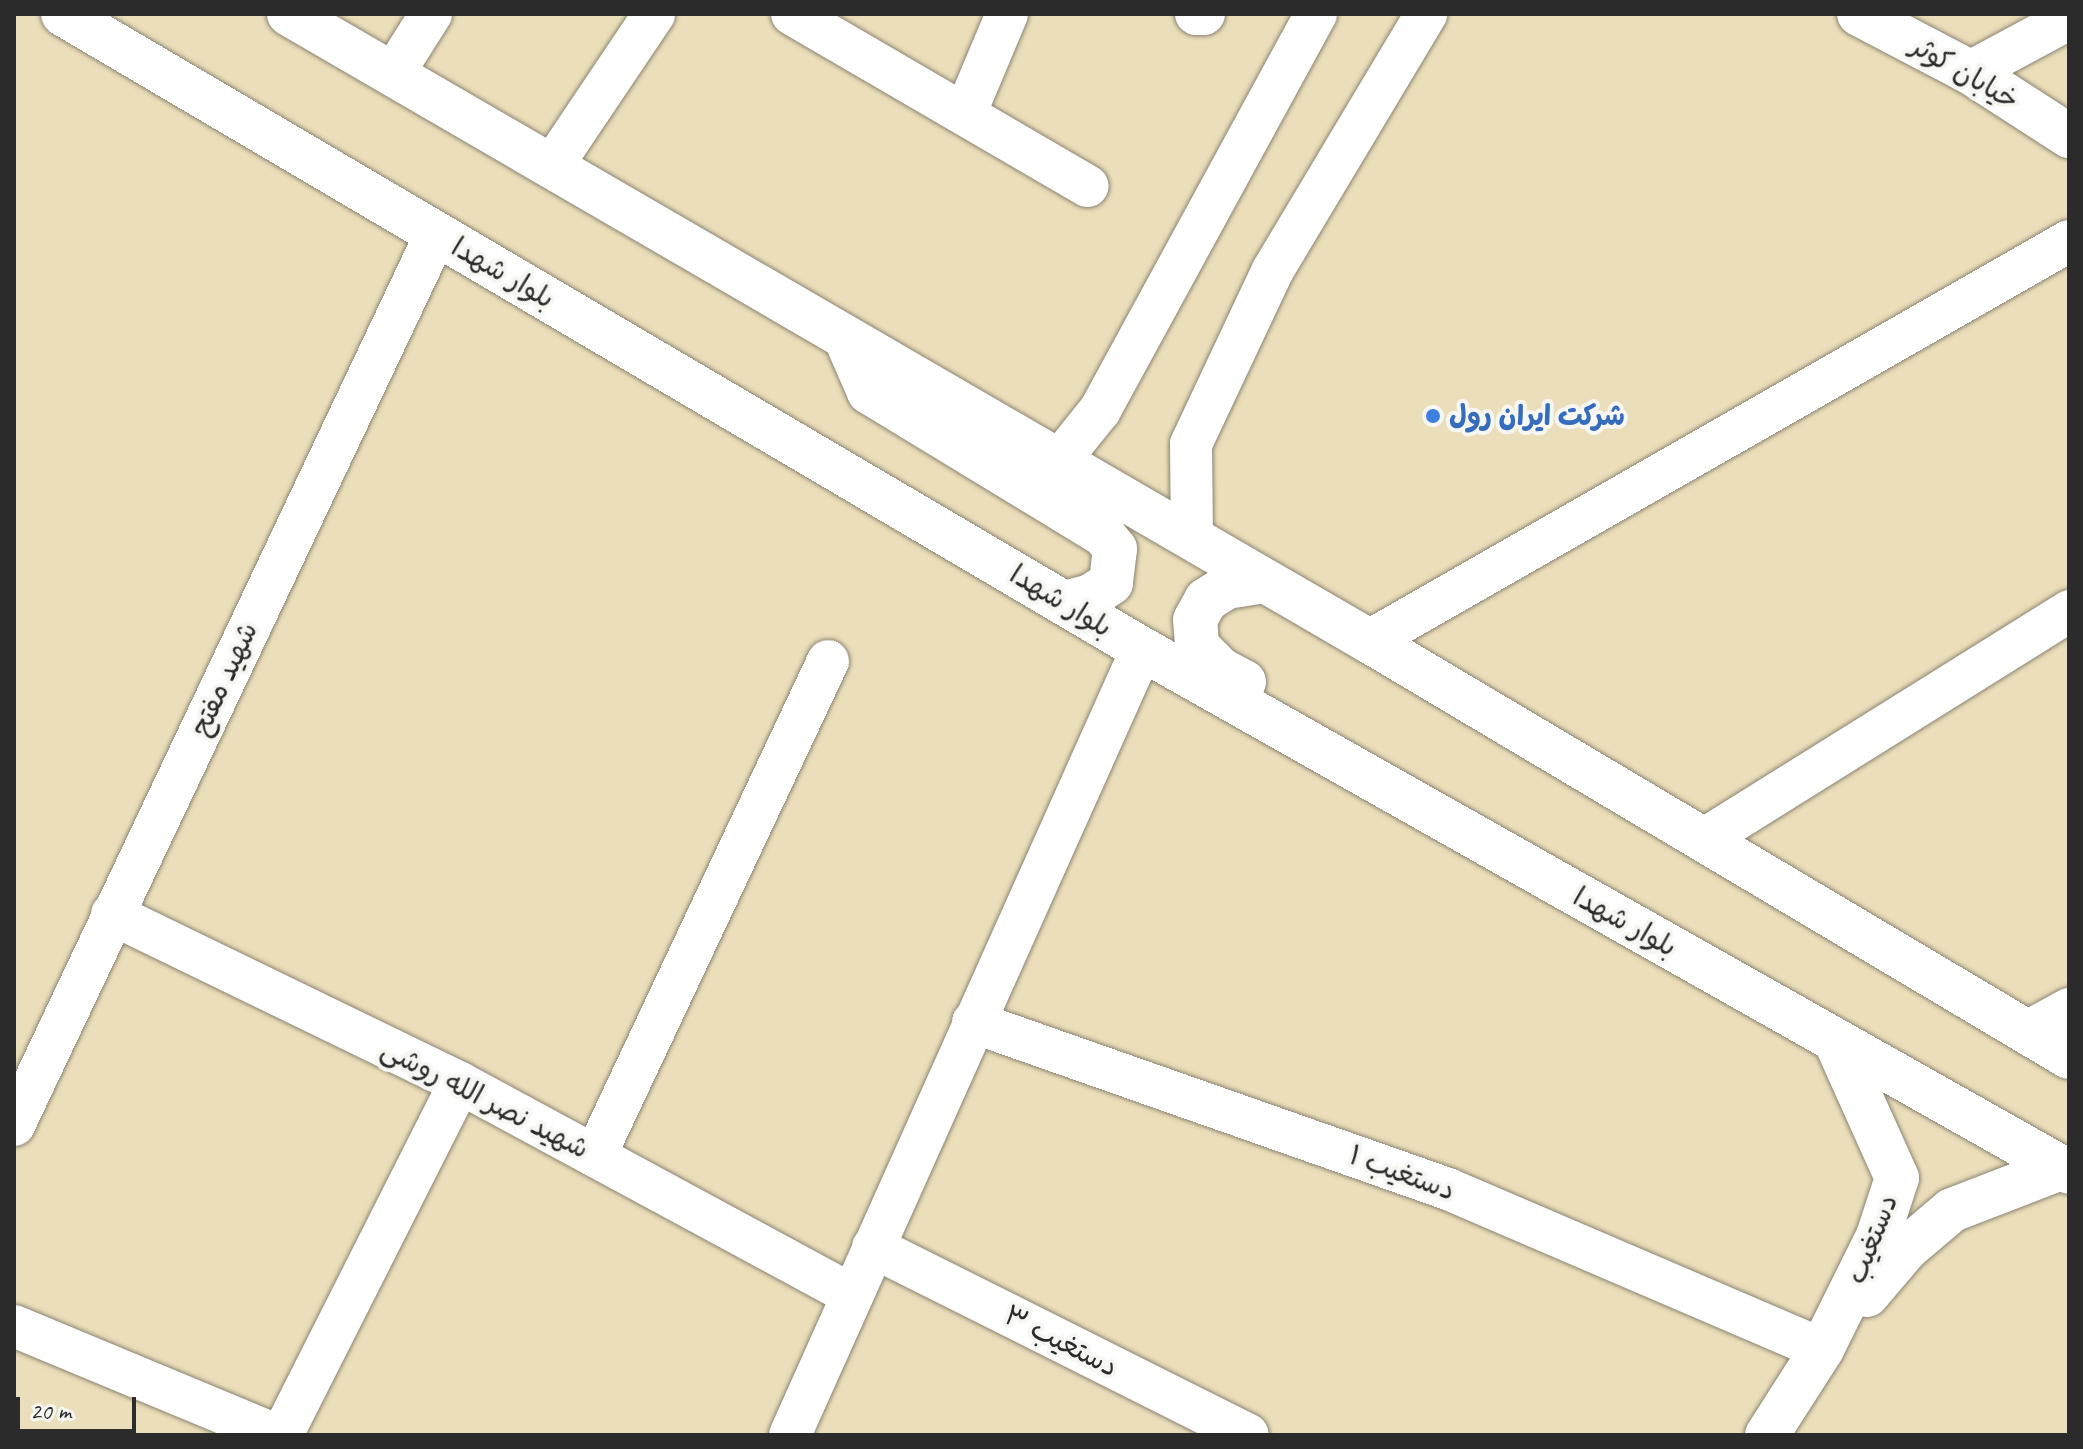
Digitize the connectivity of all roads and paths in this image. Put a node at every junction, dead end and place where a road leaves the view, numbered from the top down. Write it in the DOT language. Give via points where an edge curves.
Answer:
graph roads {
  1 [pos="63,14"];
  2 [pos="289,14"];
  3 [pos="431,14"];
  4 [pos="654,14"];
  5 [pos="1007,14"];
  6 [pos="1196,14"];
  7 [pos="1204,14"];
  8 [pos="1316,14"];
  9 [pos="1426,14"];
  10 [pos="1859,14"];
  11 [pos="2069,19"];
  12 [pos="816,20"];
  13 [pos="1970,72"];
  14 [pos="393,74"];
  15 [pos="965,114"];
  16 [pos="2069,136"];
  17 [pos="552,166"];
  18 [pos="1088,186"];
  19 [pos="436,234"];
  20 [pos="2069,241"];
  21 [pos="845,337"];
  22 [pos="1059,461"];
  23 [pos="1192,539"];
  24 [pos="1263,581"];
  25 [pos="1064,603"];
  26 [pos="2069,611"];
  27 [pos="1369,641"];
  28 [pos="1142,649"];
  29 [pos="828,661"];
  30 [pos="1374,780"];
  31 [pos="1703,840"];
  32 [pos="112,914"];
  33 [pos="2069,1009"];
  34 [pos="973,1022"];
  35 [pos="2027,1032"];
  36 [pos="1835,1040"];
  37 [pos="2069,1057"];
  38 [pos="460,1083"];
  39 [pos="14,1125"];
  40 [pos="595,1156"];
  41 [pos="2065,1170"];
  42 [pos="873,1247"];
  43 [pos="852,1295"];
  44 [pos="14,1326"];
  45 [pos="1822,1349"];
  46 [pos="260,1432"];
  47 [pos="790,1435"];
  48 [pos="1248,1435"];
  49 [pos="1767,1435"];
  1 -- 19 [label="main road, بلوار شهدا"];
  2 -- 14 [label="main road"];
  3 -- 14 [label="street"];
  4 -- 17 [label="street"];
  5 -- 15 [label="street"];
  6 -- 7 [label="street"];
  8 -- 22 [label="street" via="1100,410"];
  9 -- 23 [label="street" via="1273,270 1191,444"];
  10 -- 13 [label="main road, خیابان کوثر"];
  11 -- 13 [label="street"];
  12 -- 15 [label="street"];
  13 -- 16 [label="main road, خیابان کوثر"];
  14 -- 17 [label="main road"];
  15 -- 18 [label="street"];
  17 -- 21 [label="main road"];
  19 -- 25 [label="main road, بلوار شهدا"];
  19 -- 32 [label="street, شهید مفتح"];
  20 -- 27 [label="street"];
  21 -- 22 [label="main road"];
  21 -- 25 [label="main road" via="869,392 1103,534 1115,549 1111,583 1091,596"];
  22 -- 23 [label="main road"];
  23 -- 24 [label="main road"];
  24 -- 27 [label="main road"];
  24 -- 30 [label="main road" via="1227,587 1206,600 1195,620 1197,646 1220,669 1314,721"];
  25 -- 28 [label="main road, بلوار شهدا"];
  26 -- 31 [label="street"];
  27 -- 31 [label="main road"];
  28 -- 30 [label="main road, بلوار شهدا"];
  28 -- 34 [label="street"];
  29 -- 40 [label="street"];
  30 -- 36 [label="main road, بلوار شهدا"];
  31 -- 35 [label="main road"];
  32 -- 38 [label="street, شهید نصر الله روشی"];
  32 -- 39 [label="street, شهید مفتح"];
  33 -- 35 [label="street"];
  34 -- 42 [label="street"];
  34 -- 45 [label="street, دستغیب ۱" via="1448,1189"];
  35 -- 37 [label="main road"];
  36 -- 41 [label="main road, بلوار شهدا"];
  36 -- 45 [label="main road, دستغیب" via="1897,1178 1878,1236"];
  38 -- 40 [label="street, شهید نصر الله روشی"];
  38 -- 46 [label="street"];
  40 -- 43 [label="street, شهید نصر الله روشی"];
  41 -- 45 [label="main road" via="1952,1210 1906,1249"];
  42 -- 43 [label="street"];
  42 -- 48 [label="street, دستغیب ۳"];
  43 -- 47 [label="street"];
  44 -- 46 [label="street"];
  45 -- 49 [label="main road"];
}
